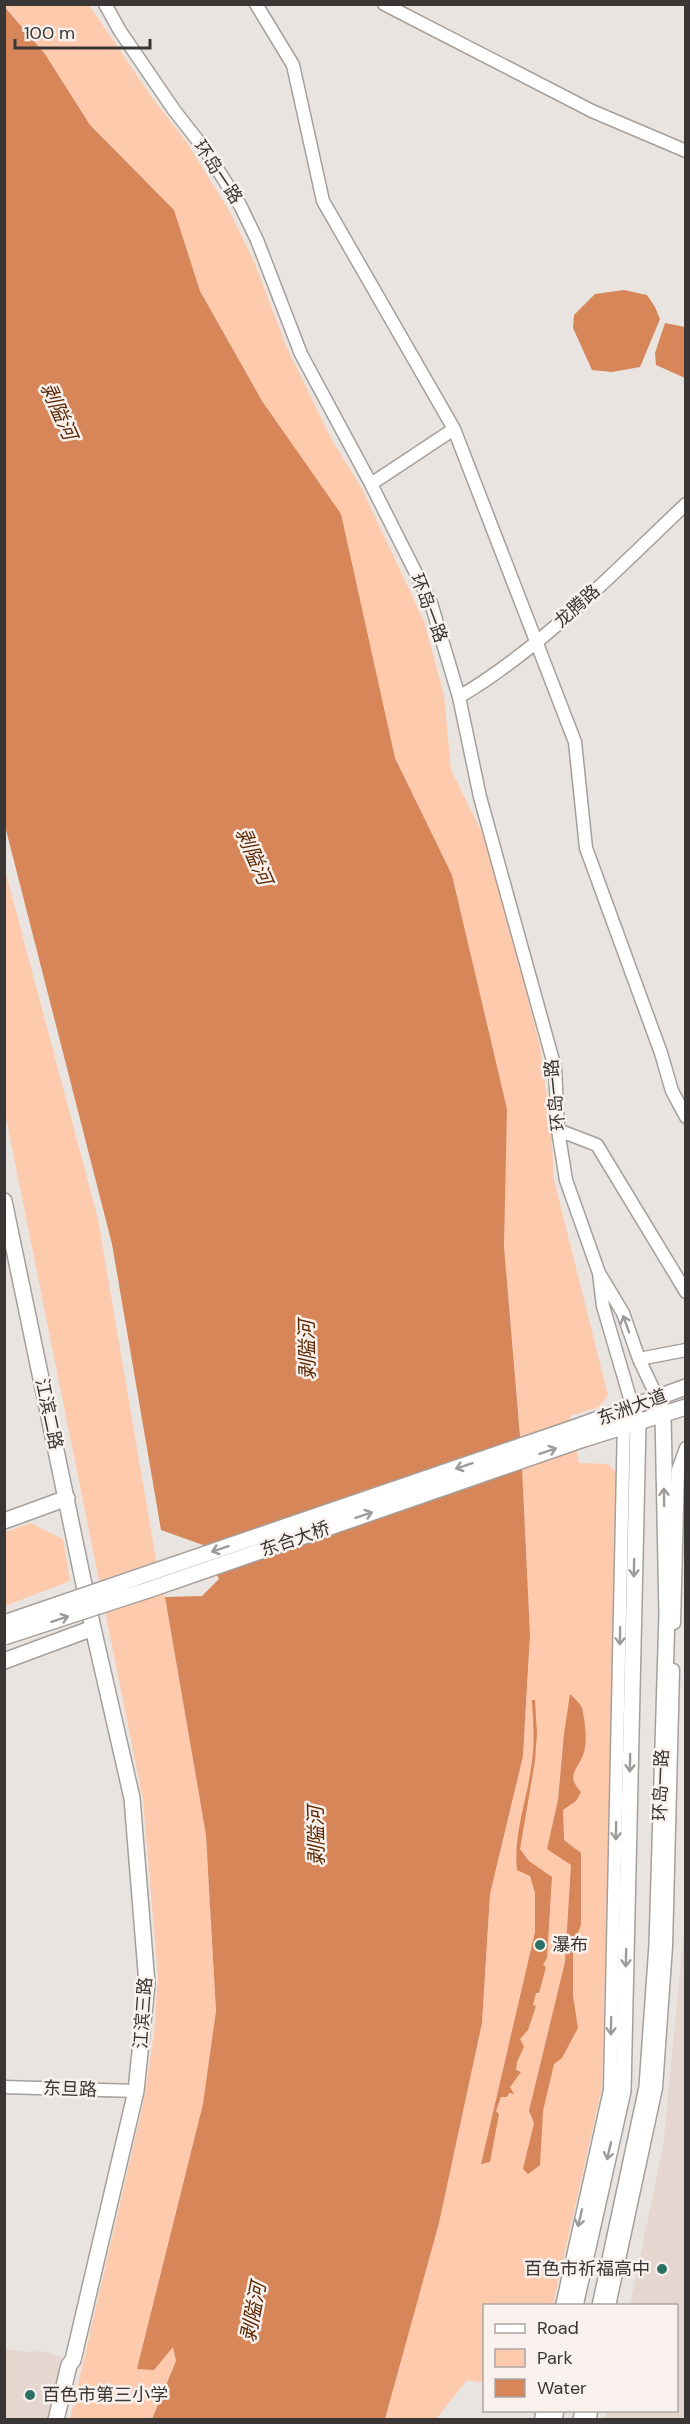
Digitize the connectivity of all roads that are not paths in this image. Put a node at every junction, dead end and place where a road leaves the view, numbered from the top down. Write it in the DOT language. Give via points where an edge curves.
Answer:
graph roads {
  1 [pos="105,4"];
  2 [pos="256,4"];
  3 [pos="384,4"];
  4 [pos="686,152"];
  5 [pos="454,429"];
  6 [pos="372,484"];
  7 [pos="686,504"];
  8 [pos="537,641"];
  9 [pos="459,697"];
  10 [pos="686,1117"];
  11 [pos="558,1130"];
  12 [pos="4,1201"];
  13 [pos="599,1273"];
  14 [pos="686,1292"];
  15 [pos="686,1350"];
  16 [pos="639,1359"];
  17 [pos="686,1387"];
  18 [pos="657,1397"];
  19 [pos="686,1407"];
  20 [pos="627,1408"];
  21 [pos="663,1414"];
  22 [pos="631,1425"];
  23 [pos="581,1432"];
  24 [pos="686,1448"];
  25 [pos="67,1498"];
  26 [pos="4,1521"];
  27 [pos="4,1623"];
  28 [pos="93,1628"];
  29 [pos="4,1637"];
  30 [pos="669,1637"];
  31 [pos="4,1661"];
  32 [pos="4,2087"];
  33 [pos="136,2091"];
  34 [pos="562,2304"];
  35 [pos="575,2304"];
  36 [pos="600,2304"];
  37 [pos="609,2304"];
  38 [pos="73,2360"];
  39 [pos="56,2420"];
  40 [pos="61,2420"];
  1 -- 6 [label="street, 环岛一路" via="240,205 301,354"];
  2 -- 5 [label="street" via="293,65 323,201"];
  3 -- 4 [label="street" via="592,111"];
  5 -- 6 [label="street"];
  5 -- 8 [label="street"];
  6 -- 9 [label="street, 环岛一路" via="431,603"];
  7 -- 8 [label="street, 龙腾路"];
  8 -- 9 [label="street, 龙腾路" via="488,680"];
  8 -- 10 [label="street" via="575,742 586,848 672,1091"];
  9 -- 11 [label="street, 环岛一路" via="480,797 555,1068"];
  11 -- 13 [label="street, 环岛一路" via="566,1180"];
  11 -- 14 [label="street" via="597,1145"];
  12 -- 25 [label="main road, 江滨二路"];
  16 -- 13 [label="street, 环岛一路, one-way" via="623,1313"];
  13 -- 20 [label="street, 环岛一路"];
  15 -- 16 [label="street"];
  16 -- 18 [label="street, 环岛一路"];
  17 -- 18 [label="main road, 东洲大道"];
  18 -- 20 [label="main road, 东洲大道"];
  18 -- 21 [label="main road, 环岛一路"];
  19 -- 21 [label="main road, 东洲大道"];
  20 -- 22 [label="main road, 环岛一路"];
  20 -- 23 [label="main road, 东洲大道"];
  21 -- 22 [label="main road, 东洲大道"];
  30 -- 21 [label="main road, 环岛一路, one-way"];
  22 -- 23 [label="main road, 东洲大道"];
  22 -- 34 [label="street, one-way" via="610,2090"];
  22 -- 35 [label="main road, 环岛一路, one-way" via="622,2091"];
  23 -- 27 [label="main road, 东合大桥, one-way, bridge"];
  29 -- 23 [label="main road, 东合大桥, one-way, bridge" via="151,1589"];
  24 -- 30 [label="street" via="678,1470"];
  25 -- 26 [label="main road"];
  25 -- 28 [label="main road, 江滨二路"];
  28 -- 31 [label="main road"];
  28 -- 33 [label="main road, 江滨三路" via="132,1798 147,1984"];
  30 -- 36 [label="main road, 环岛一路" via="657,1945 647,2087"];
  30 -- 37 [label="street" via="666,1946 656,2088"];
  32 -- 33 [label="street, 东旦路"];
  33 -- 38 [label="main road, 江滨三路"];
  38 -- 39 [label="main road, 江滨三路"];
  38 -- 40 [label="main road, 江滨三路"];
}
